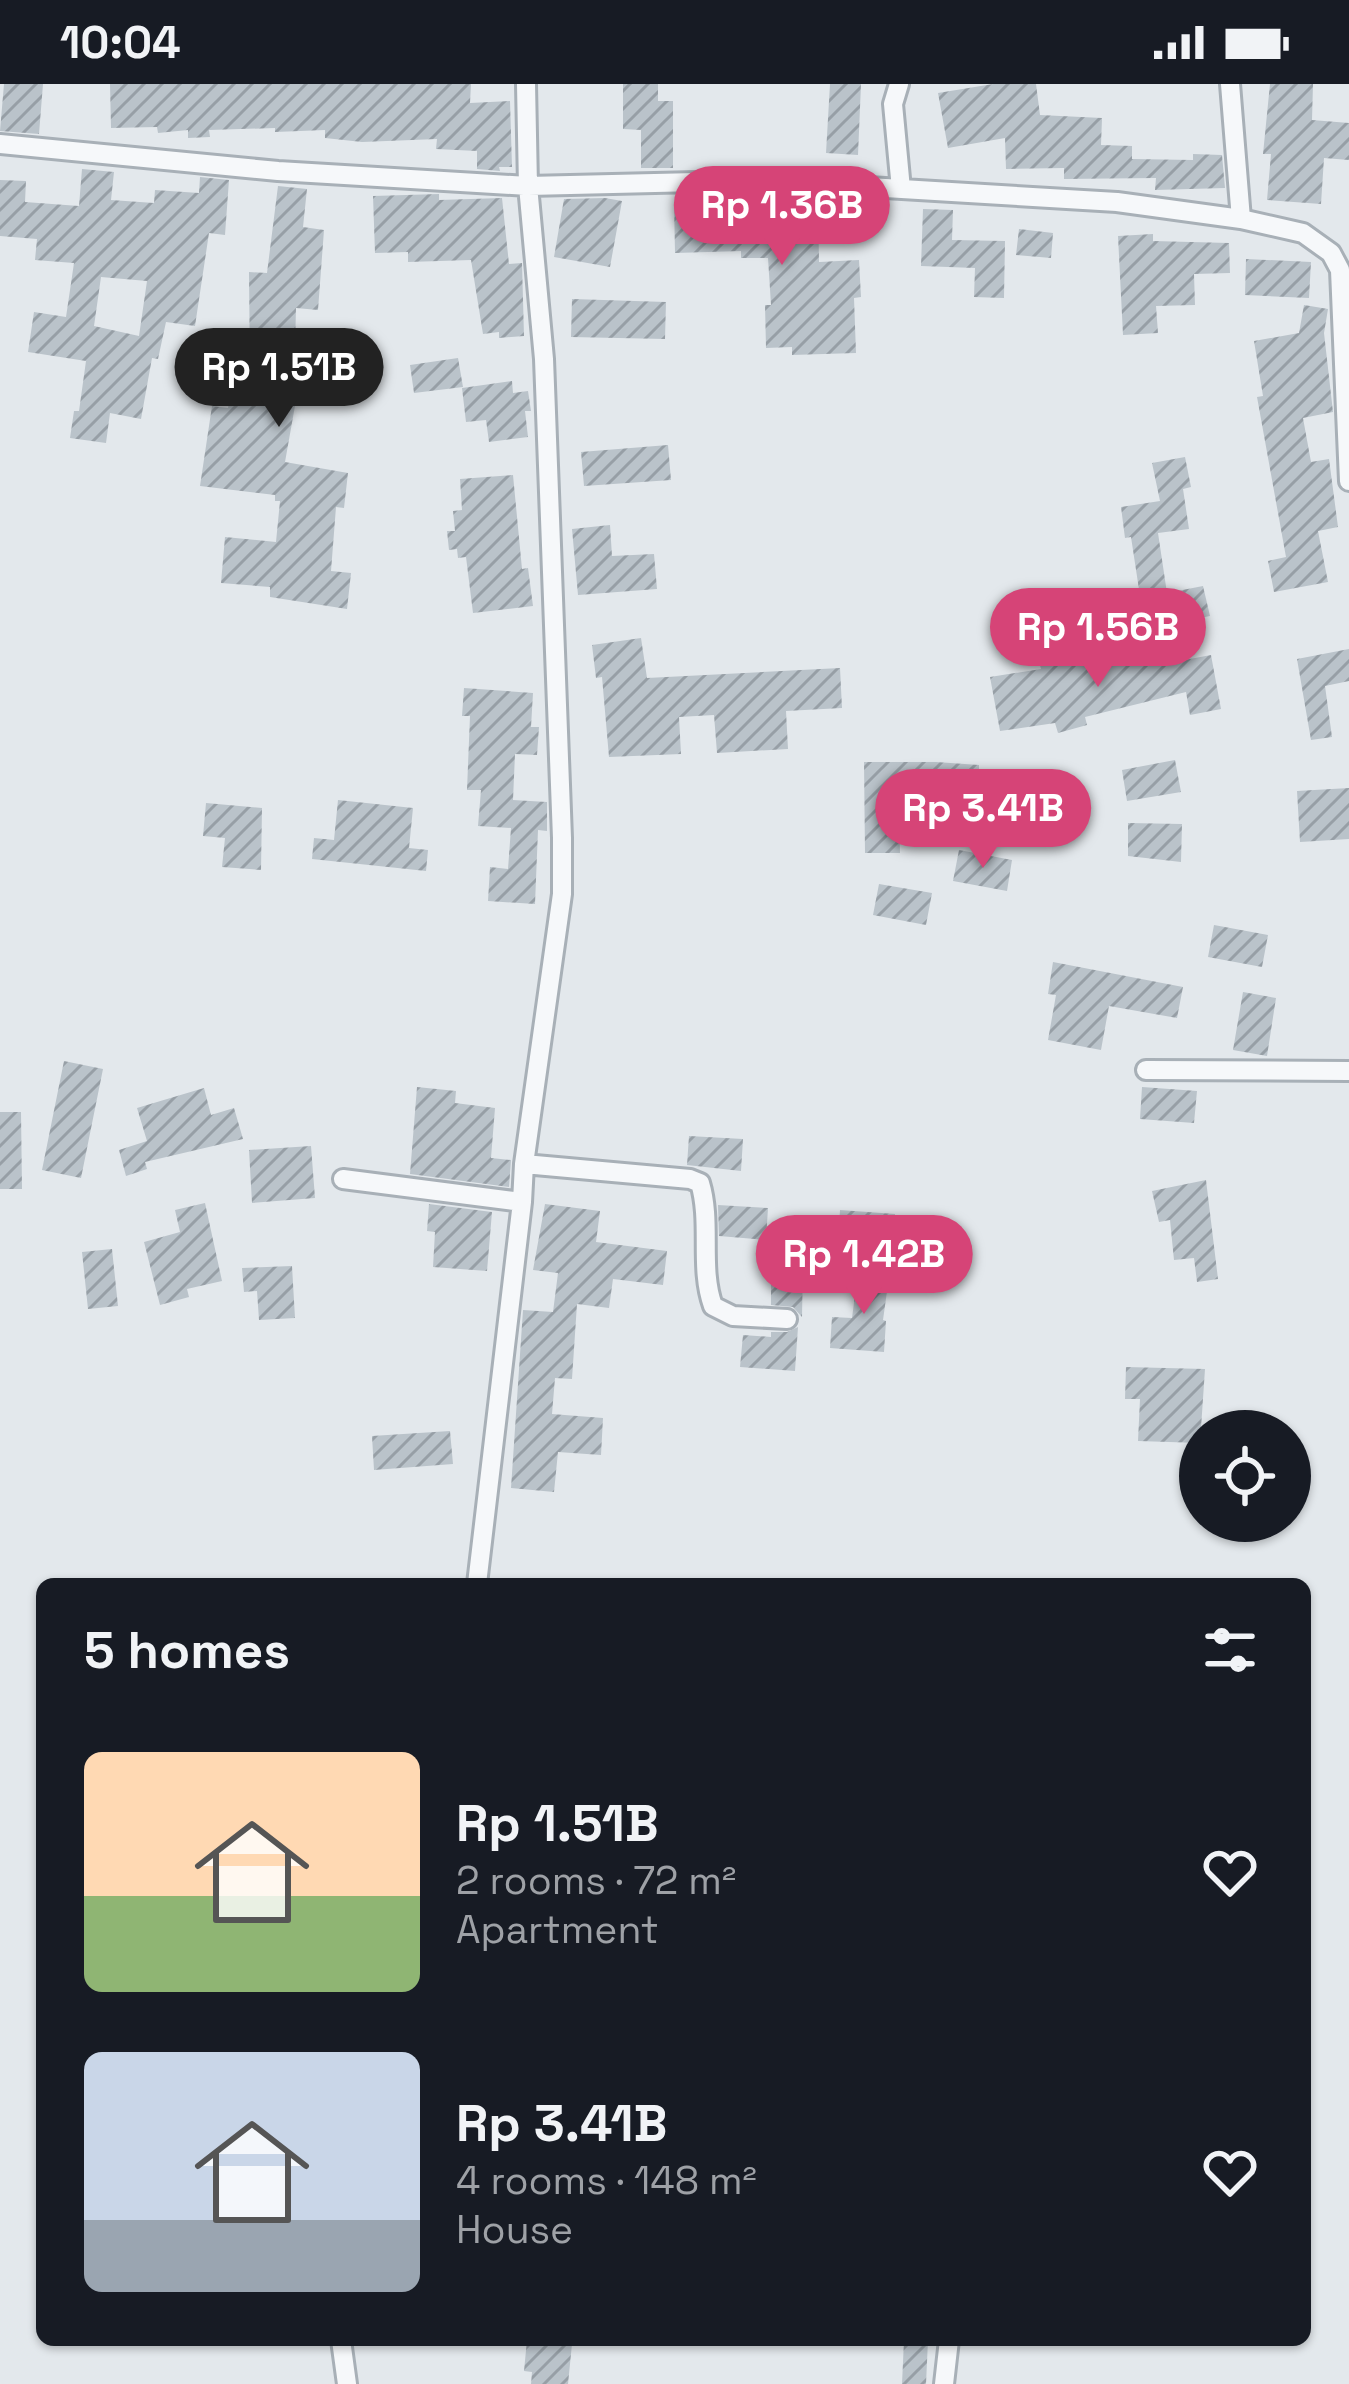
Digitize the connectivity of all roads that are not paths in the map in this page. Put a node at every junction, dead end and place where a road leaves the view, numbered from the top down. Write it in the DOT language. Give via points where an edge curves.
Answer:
graph roads {
  1 [pos="526,84"];
  2 [pos="898,84"];
  3 [pos="1230,84"];
  4 [pos="0,145"];
  5 [pos="528,186"];
  6 [pos="901,189"];
  7 [pos="1241,219"];
  8 [pos="1346,296"];
  9 [pos="1349,481"];
  10 [pos="1146,1070"];
  11 [pos="1349,1071"];
  12 [pos="524,1164"];
  13 [pos="344,1179"];
  14 [pos="522,1202"];
  15 [pos="787,1319"];
  16 [pos="478,1578"];
  17 [pos="342,2346"];
  18 [pos="948,2346"];
  19 [pos="347,2384"];
  20 [pos="944,2384"];
  1 -- 5 [label="street"];
  2 -- 6 [label="street"];
  3 -- 7 [label="street"];
  4 -- 5 [label="street"];
  5 -- 6 [label="street"];
  5 -- 12 [label="street" via="544,359 562,894"];
  6 -- 7 [label="street" via="1117,202"];
  7 -- 8 [label="street" via="1319,242 1340,270"];
  8 -- 9 [label="street"];
  10 -- 11 [label="street"];
  12 -- 14 [label="street"];
  12 -- 15 [label="street" via="700,1183 713,1306 733,1316"];
  13 -- 14 [label="street"];
  14 -- 16 [label="street"];
  17 -- 19 [label="street"];
  18 -- 20 [label="street"];
}
